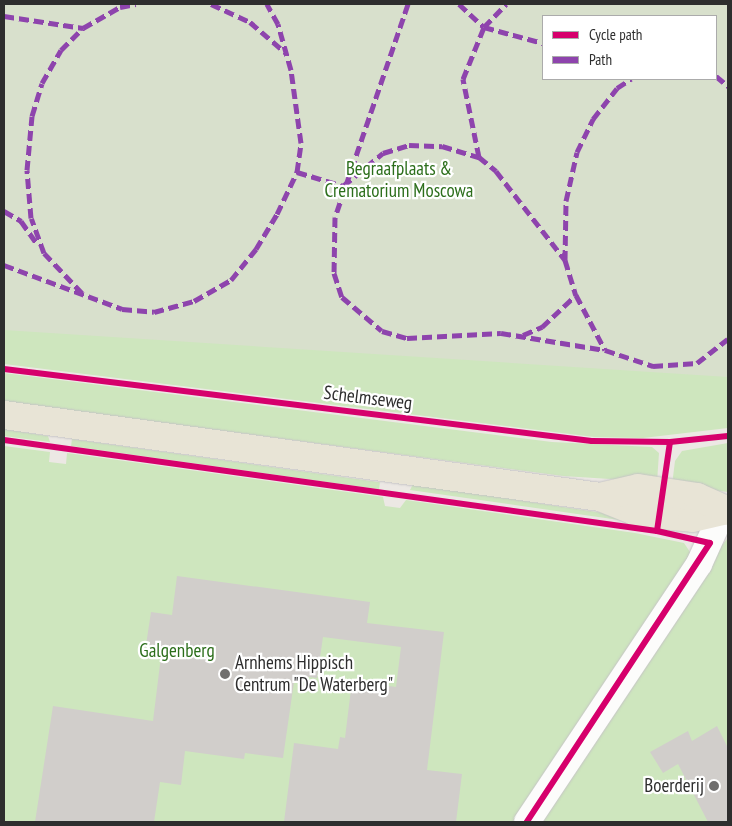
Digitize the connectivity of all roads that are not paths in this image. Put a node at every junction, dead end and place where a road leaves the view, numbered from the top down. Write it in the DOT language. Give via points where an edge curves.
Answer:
graph roads {
  1 [pos="4,416"];
  2 [pos="725,511"];
  3 [pos="527,822"];
  1 -- 2 [label="main road" via="600,497 638,488 697,497"];
  2 -- 3 [label="street" via="699,564"];
}
